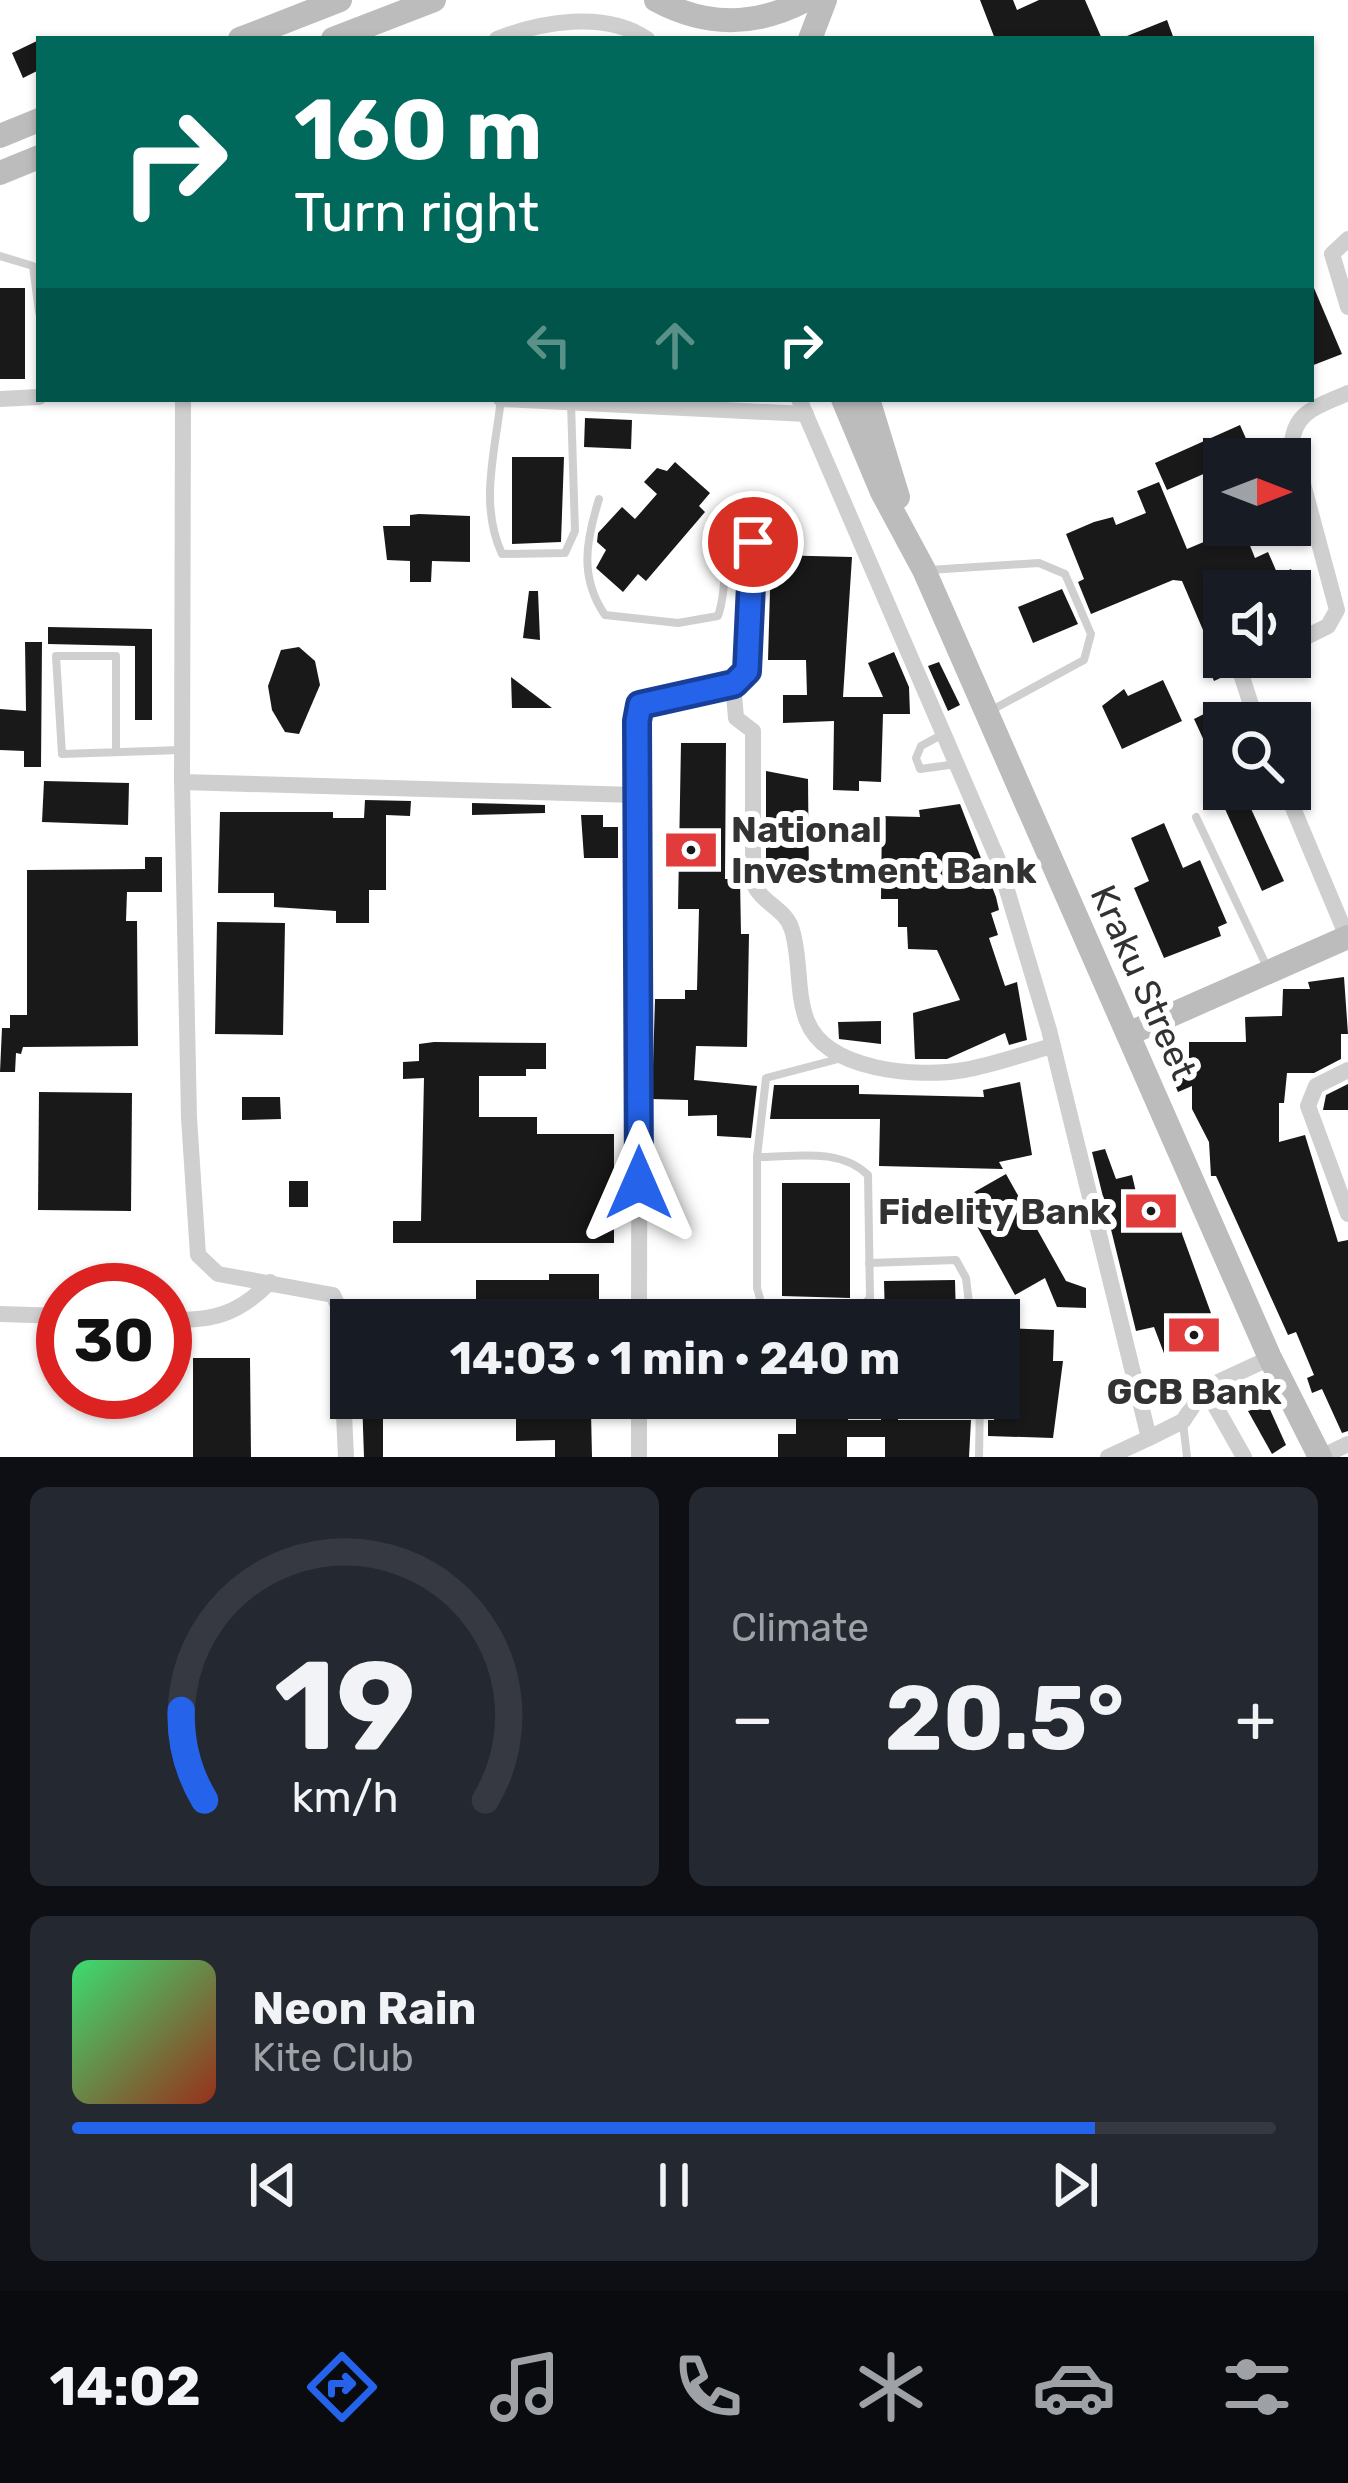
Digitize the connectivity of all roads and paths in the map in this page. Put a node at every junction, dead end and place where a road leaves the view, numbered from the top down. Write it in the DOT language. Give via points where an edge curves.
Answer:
graph roads {
  1 [pos="340,0"];
  2 [pos="434,0"];
  3 [pos="656,0"];
  4 [pos="806,0"];
  5 [pos="825,0"];
  6 [pos="686,16"];
  7 [pos="248,36"];
  8 [pos="341,36"];
  9 [pos="504,36"];
  10 [pos="638,36"];
  11 [pos="710,36"];
  12 [pos="811,36"];
  13 [pos="36,120"];
  14 [pos="0,136"];
  15 [pos="36,158"];
  16 [pos="0,173"];
  17 [pos="1348,239"];
  18 [pos="0,256"];
  19 [pos="36,288"];
  20 [pos="1348,307"];
  21 [pos="1348,393"];
  22 [pos="36,397"];
  23 [pos="0,399"];
  24 [pos="183,402"];
  25 [pos="501,402"];
  26 [pos="571,402"];
  27 [pos="617,402"];
  28 [pos="844,402"];
  29 [pos="869,402"];
  30 [pos="803,407"];
  31 [pos="738,498"];
  32 [pos="599,499"];
  33 [pos="907,534"];
  34 [pos="753,542"];
  35 [pos="924,570"];
  36 [pos="1311,634"];
  37 [pos="734,684"];
  38 [pos="983,714"];
  39 [pos="945,733"];
  40 [pos="182,750"];
  41 [pos="116,752"];
  42 [pos="958,763"];
  43 [pos="182,782"];
  44 [pos="635,795"];
  45 [pos="1294,810"];
  46 [pos="1196,817"];
  47 [pos="1348,937"];
  48 [pos="1269,972"];
  49 [pos="1128,1034"];
  50 [pos="1052,1046"];
  51 [pos="844,1058"];
  52 [pos="1348,1070"];
  53 [pos="757,1157"];
  54 [pos="1348,1214"];
  55 [pos="869,1263"];
  56 [pos="270,1282"];
  57 [pos="639,1299"];
  58 [pos="968,1299"];
  59 [pos="0,1314"];
  60 [pos="36,1315"];
  61 [pos="192,1321"];
  62 [pos="1270,1358"];
  63 [pos="1204,1388"];
  64 [pos="639,1419"];
  65 [pos="980,1419"];
  66 [pos="1183,1421"];
  67 [pos="1149,1438"];
  68 [pos="1348,1444"];
  69 [pos="346,1457"];
  70 [pos="639,1457"];
  71 [pos="979,1457"];
  72 [pos="1108,1457"];
  73 [pos="1187,1457"];
  74 [pos="1244,1457"];
  75 [pos="1320,1457"];
  1 -- 7 [label="main road"];
  2 -- 8 [label="main road"];
  3 -- 6 [label="main road"];
  4 -- 6 [label="main road" via="727,23"];
  5 -- 12 [label="main road"];
  6 -- 11 [label="main road"];
  9 -- 10 [label="street" via="537,23"];
  13 -- 14 [label="main road"];
  15 -- 16 [label="main road"];
  17 -- 20 [label="street" via="1332,254"];
  18 -- 19 [label="lane" via="33,266"];
  21 -- 36 [label="street" via="1293,426 1337,610"];
  22 -- 23 [label="street"];
  24 -- 40 [label="street"];
  25 -- 26 [label="lane" via="488,502 502,554 565,553 575,531"];
  26 -- 27 [label="street"];
  27 -- 30 [label="street"];
  28 -- 33 [label="main road, Kraku Street"];
  29 -- 33 [label="main road, Kraku Street"];
  30 -- 39 [label="street"];
  31 -- 32 [label="lane" via="728,515 728,590 718,616 678,623 605,615 589,591 586,552"];
  33 -- 35 [label="main road, Kraku Street"];
  34 -- 37 [label="lane" via="747,671"];
  35 -- 38 [label="main road, Kraku Street"];
  35 -- 38 [label="lane" via="1054,566 1091,634 1084,660"];
  37 -- 44 [label="street" via="640,705"];
  37 -- 51 [label="street" via="736,718 753,730 753,882 793,931 806,1019 820,1044"];
  38 -- 49 [label="main road, Kraku Street"];
  39 -- 42 [label="street"];
  39 -- 42 [label="lane" via="921,746 920,769"];
  40 -- 41 [label="lane"];
  40 -- 43 [label="street"];
  41 -- 41 [label="lane" via="116,656 56,656 62,754"];
  42 -- 50 [label="street" via="998,860"];
  43 -- 44 [label="street"];
  43 -- 56 [label="street" via="198,1255 218,1274"];
  44 -- 57 [label="street"];
  45 -- 47 [label="street"];
  46 -- 48 [label="lane"];
  47 -- 48 [label="main road"];
  48 -- 49 [label="main road"];
  49 -- 62 [label="main road, Kraku Street"];
  50 -- 51 [label="street" via="962,1071"];
  50 -- 67 [label="street"];
  51 -- 53 [label="lane" via="766,1078"];
  52 -- 54 [label="street" via="1316,1086 1309,1106"];
  53 -- 55 [label="lane" via="855,1162 868,1175"];
  53 -- 55 [label="lane" via="761,1302 862,1306 870,1298"];
  55 -- 58 [label="lane" via="956,1260"];
  56 -- 61 [label="street" via="233,1313"];
  56 -- 69 [label="street" via="320,1290 339,1308"];
  59 -- 60 [label="street"];
  62 -- 63 [label="street"];
  62 -- 75 [label="main road, Kraku Street"];
  63 -- 66 [label="street"];
  63 -- 74 [label="street"];
  64 -- 70 [label="street"];
  65 -- 71 [label="lane"];
  66 -- 67 [label="street"];
  66 -- 73 [label="lane"];
  67 -- 72 [label="street"];
  68 -- 75 [label="street"];
}
